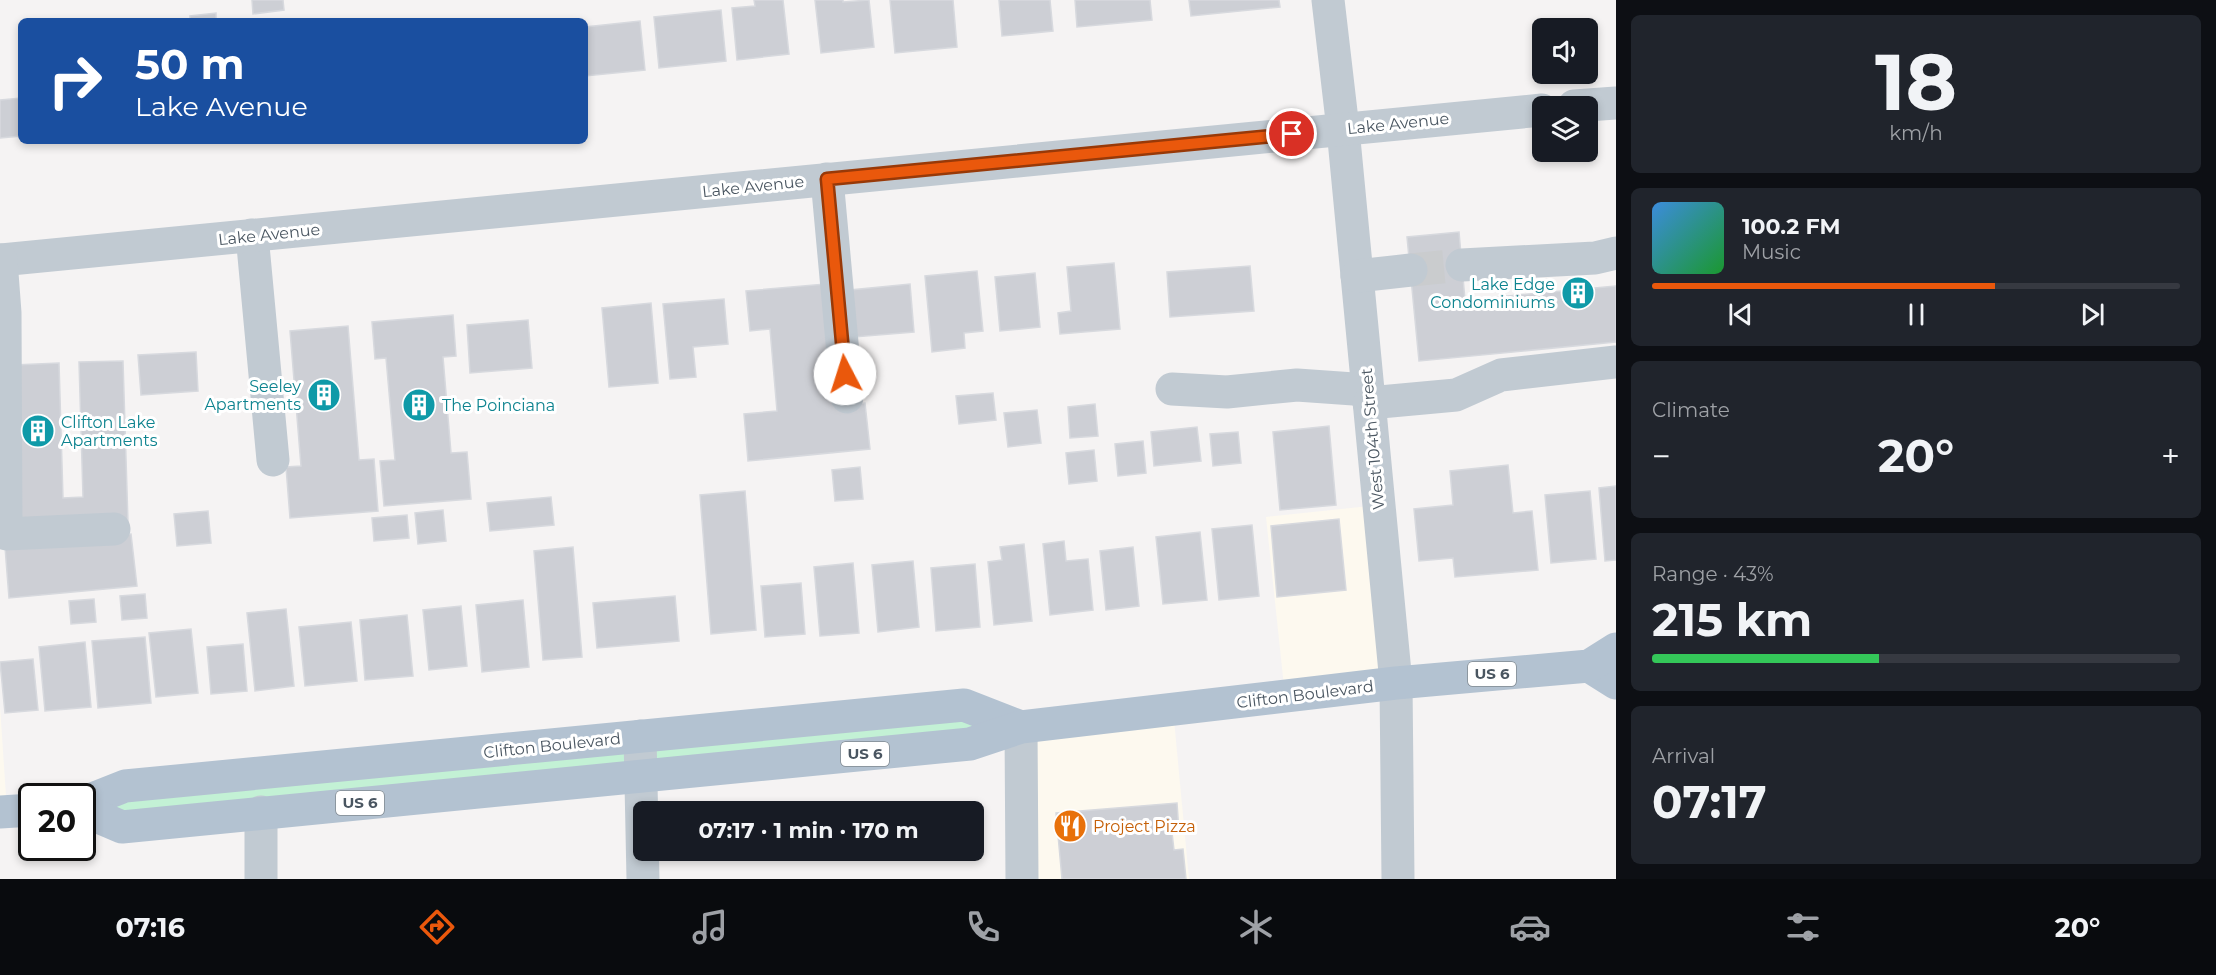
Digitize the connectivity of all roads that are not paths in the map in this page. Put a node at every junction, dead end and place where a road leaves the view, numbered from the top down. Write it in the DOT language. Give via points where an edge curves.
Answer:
graph roads {
  1 [pos="1329,0"];
  2 [pos="1616,103"];
  3 [pos="1598,104"];
  4 [pos="1532,111"];
  5 [pos="1343,129"];
  6 [pos="827,179"];
  7 [pos="252,235"];
  8 [pos="1616,252"];
  9 [pos="1,260"];
  10 [pos="1462,265"];
  11 [pos="1411,270"];
  12 [pos="1357,276"];
  13 [pos="1616,362"];
  14 [pos="1172,389"];
  15 [pos="848,397"];
  16 [pos="1368,397"];
  17 [pos="273,460"];
  18 [pos="114,529"];
  19 [pos="1603,657"];
  20 [pos="1396,683"];
  21 [pos="1616,683"];
  22 [pos="1021,727"];
  23 [pos="640,736"];
  24 [pos="642,776"];
  25 [pos="96,797"];
  26 [pos="18,811"];
  27 [pos="0,812"];
  28 [pos="261,812"];
  29 [pos="96,816"];
  30 [pos="261,879"];
  31 [pos="643,879"];
  32 [pos="1022,879"];
  33 [pos="1398,879"];
  1 -- 5 [label="street, West 104th Street"];
  2 -- 3 [label="street"];
  4 -- 5 [label="street, Lake Avenue"];
  5 -- 6 [label="street, Lake Avenue"];
  5 -- 12 [label="street, West 104th Street"];
  6 -- 7 [label="street, Lake Avenue"];
  6 -- 15 [label="street"];
  7 -- 9 [label="street, Lake Avenue"];
  7 -- 17 [label="street"];
  8 -- 10 [label="street" via="1595,258"];
  9 -- 18 [label="street" via="5,313 6,534"];
  11 -- 12 [label="street"];
  12 -- 16 [label="street, West 104th Street"];
  13 -- 16 [label="street" via="1501,375 1456,395"];
  14 -- 16 [label="street" via="1227,392 1297,385"];
  16 -- 20 [label="street, West 104th Street"];
  19 -- 20 [label="main road, Clifton Boulevard / US 6"];
  19 -- 21 [label="main road, Clifton Boulevard / US 6"];
  20 -- 22 [label="main road, Clifton Boulevard / US 6"];
  20 -- 33 [label="street, West 104th Street"];
  22 -- 23 [label="main road, Clifton Boulevard / US 6" via="964,705"];
  22 -- 24 [label="main road, Clifton Boulevard / US 6" via="970,744"];
  22 -- 32 [label="street"];
  23 -- 24 [label="street"];
  23 -- 25 [label="main road, Clifton Boulevard / US 6" via="125,786"];
  24 -- 28 [label="main road, Clifton Boulevard / US 6"];
  24 -- 31 [label="street"];
  26 -- 27 [label="main road"];
  28 -- 29 [label="main road, Clifton Boulevard / US 6" via="122,827"];
  28 -- 30 [label="street"];
}
